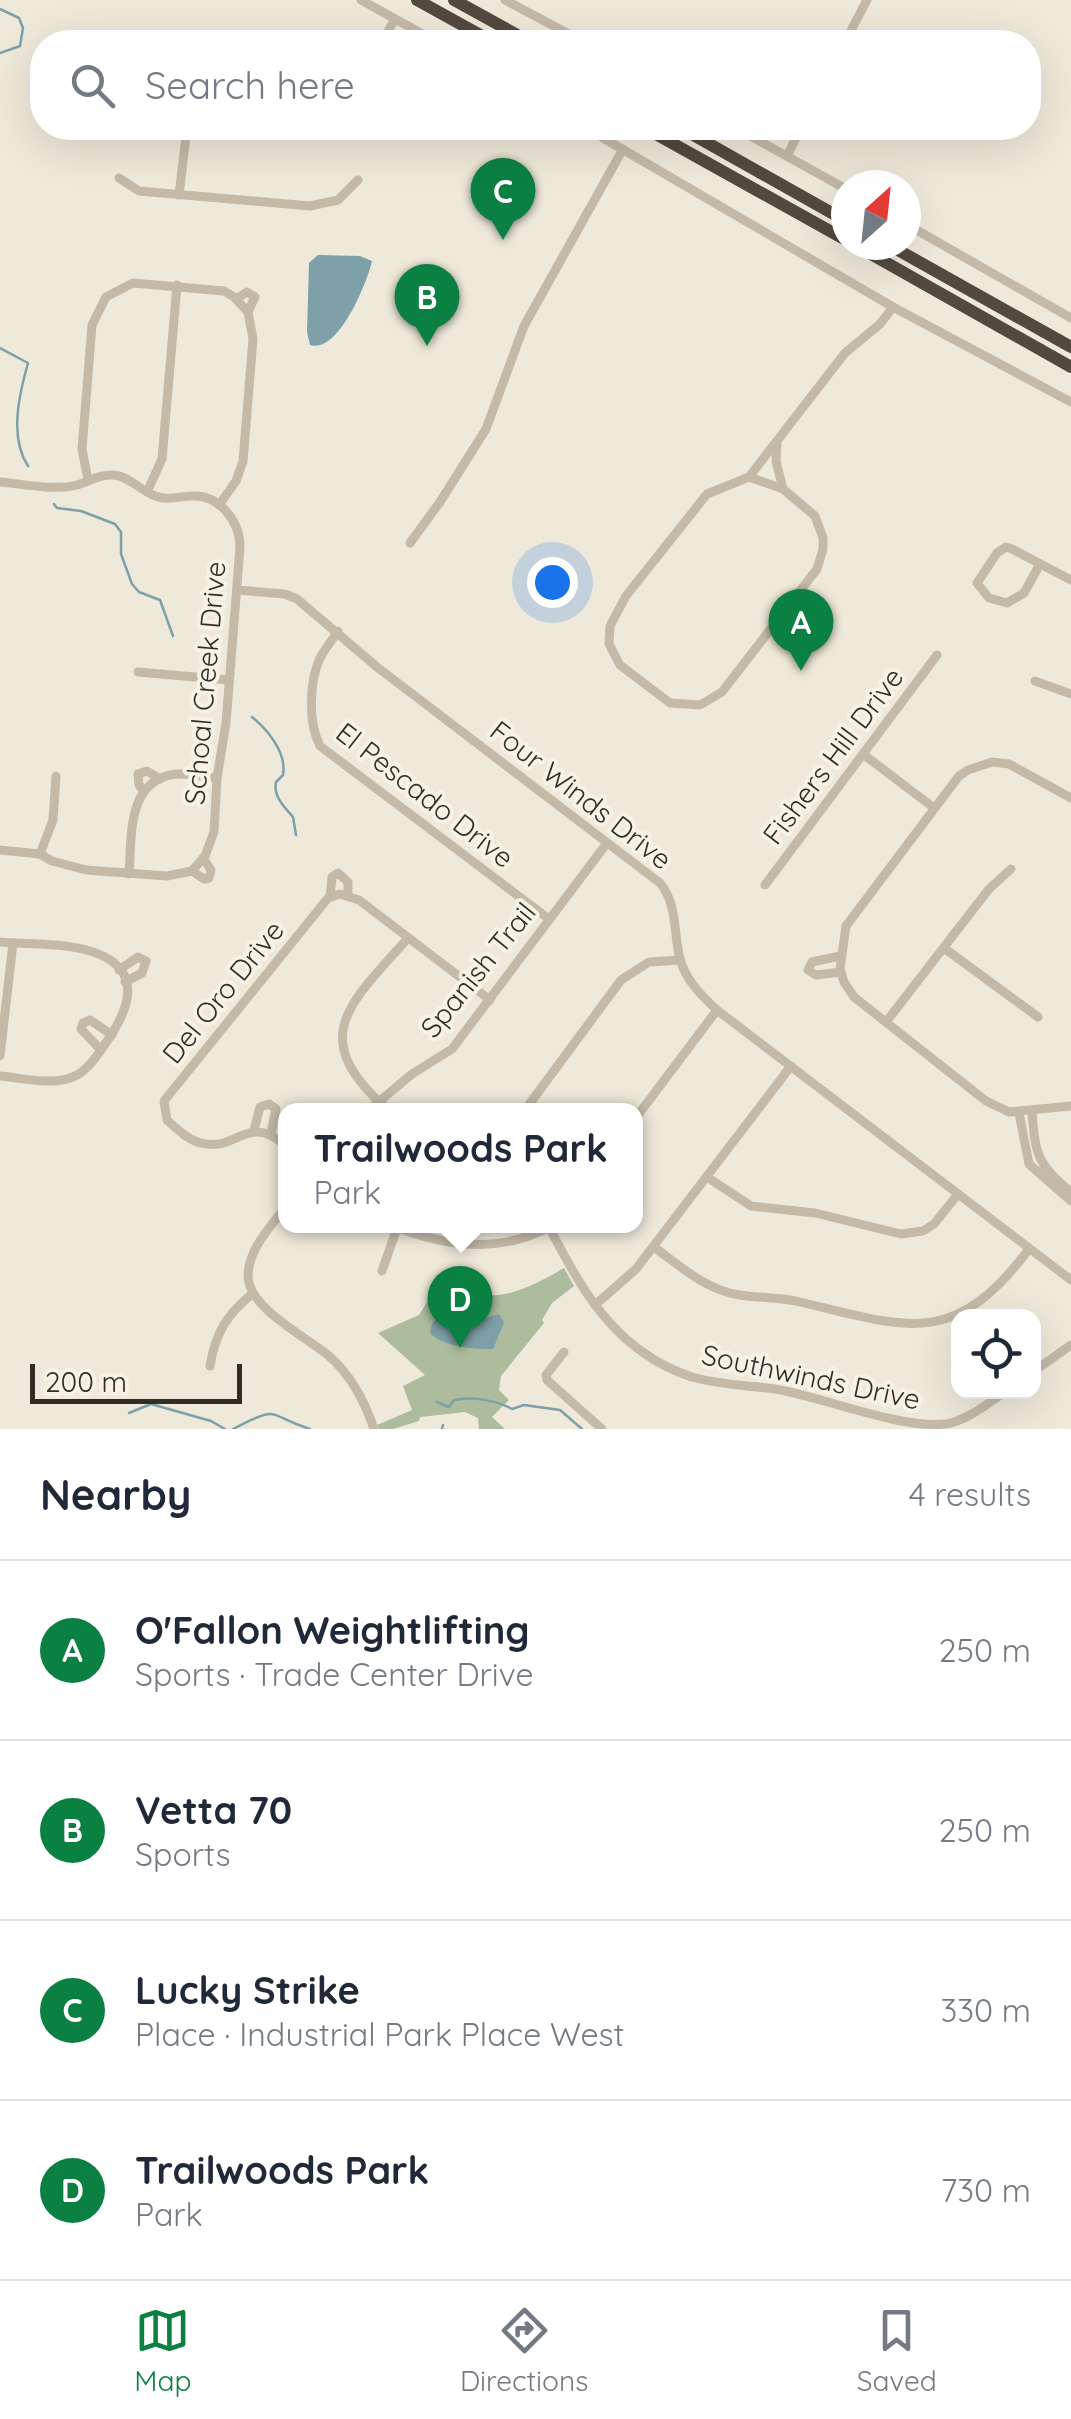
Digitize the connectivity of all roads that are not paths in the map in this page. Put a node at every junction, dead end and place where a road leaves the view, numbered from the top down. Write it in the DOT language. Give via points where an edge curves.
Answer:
graph roads {
  1 [pos="361,0"];
  2 [pos="417,0"];
  3 [pos="454,0"];
  4 [pos="505,0"];
  5 [pos="867,0"];
  6 [pos="395,19"];
  7 [pos="389,30"];
  8 [pos="415,30"];
  9 [pos="471,30"];
  10 [pos="508,30"];
  11 [pos="561,30"];
  12 [pos="851,30"];
  13 [pos="186,140"];
  14 [pos="608,140"];
  15 [pos="667,140"];
  16 [pos="701,140"];
  17 [pos="758,140"];
  18 [pos="796,140"];
  19 [pos="624,149"];
  20 [pos="787,156"];
  21 [pos="119,178"];
  22 [pos="358,180"];
  23 [pos="831,181"];
  24 [pos="179,194"];
  25 [pos="831,213"];
  26 [pos="831,232"];
  27 [pos="921,233"];
  28 [pos="881,260"];
  29 [pos="916,260"];
  30 [pos="176,285"];
  31 [pos="236,299"];
  32 [pos="893,308"];
  33 [pos="248,312"];
  34 [pos="1071,318"];
  35 [pos="1071,347"];
  36 [pos="1071,367"];
  37 [pos="1071,402"];
  38 [pos="778,441"];
  39 [pos="749,477"];
  40 [pos="88,480"];
  41 [pos="0,482"];
  42 [pos="783,489"];
  43 [pos="147,492"];
  44 [pos="219,505"];
  45 [pos="410,543"];
  46 [pos="1040,564"];
  47 [pos="1071,580"];
  48 [pos="237,590"];
  49 [pos="338,631"];
  50 [pos="938,655"];
  51 [pos="138,672"];
  52 [pos="228,680"];
  53 [pos="1035,680"];
  54 [pos="1071,694"];
  55 [pos="862,754"];
  56 [pos="56,776"];
  57 [pos="217,778"];
  58 [pos="160,780"];
  59 [pos="144,791"];
  60 [pos="1071,798"];
  61 [pos="934,808"];
  62 [pos="606,843"];
  63 [pos="0,850"];
  64 [pos="40,854"];
  65 [pos="203,858"];
  66 [pos="1011,870"];
  67 [pos="192,871"];
  68 [pos="129,874"];
  69 [pos="766,885"];
  70 [pos="348,895"];
  71 [pos="330,898"];
  72 [pos="548,920"];
  73 [pos="408,938"];
  74 [pos="0,942"];
  75 [pos="13,943"];
  76 [pos="944,948"];
  77 [pos="840,956"];
  78 [pos="680,960"];
  79 [pos="119,970"];
  80 [pos="841,972"];
  81 [pos="125,982"];
  82 [pos="490,1000"];
  83 [pos="718,1010"];
  84 [pos="1038,1018"];
  85 [pos="886,1022"];
  86 [pos="112,1035"];
  87 [pos="101,1050"];
  88 [pos="0,1056"];
  89 [pos="791,1066"];
  90 [pos="0,1076"];
  91 [pos="378,1102"];
  92 [pos="529,1103"];
  93 [pos="1071,1106"];
  94 [pos="643,1109"];
  95 [pos="1032,1111"];
  96 [pos="1019,1113"];
  97 [pos="278,1141"];
  98 [pos="707,1176"];
  99 [pos="1071,1192"];
  100 [pos="958,1194"];
  101 [pos="1071,1201"];
  102 [pos="278,1218"];
  103 [pos="393,1233"];
  104 [pos="424,1233"];
  105 [pos="536,1233"];
  106 [pos="554,1233"];
  107 [pos="654,1247"];
  108 [pos="1030,1249"];
  109 [pos="382,1270"];
  110 [pos="1071,1280"];
  111 [pos="252,1294"];
  112 [pos="595,1305"];
  113 [pos="1071,1344"];
  114 [pos="564,1352"];
  115 [pos="210,1366"];
  116 [pos="1041,1366"];
  117 [pos="995,1399"];
  118 [pos="374,1429"];
  119 [pos="602,1429"];
  1 -- 6 [label="street"];
  2 -- 9 [label="highway"];
  3 -- 10 [label="highway"];
  4 -- 11 [label="street"];
  5 -- 12 [label="street"];
  6 -- 7 [label="street"];
  6 -- 8 [label="street"];
  13 -- 24 [label="street"];
  14 -- 19 [label="street"];
  15 -- 26 [label="highway"];
  16 -- 25 [label="highway"];
  17 -- 20 [label="street"];
  18 -- 20 [label="street"];
  19 -- 32 [label="street"];
  19 -- 45 [label="street" via="524,326 486,429"];
  20 -- 23 [label="street"];
  21 -- 24 [label="street" via="139,191"];
  22 -- 24 [label="street" via="338,200 320,206"];
  27 -- 34 [label="street"];
  28 -- 36 [label="highway"];
  29 -- 35 [label="highway"];
  30 -- 31 [label="street" via="212,288"];
  30 -- 40 [label="street" via="124,286 95,315 82,449"];
  30 -- 43 [label="street" via="162,459"];
  31 -- 33 [label="street"];
  31 -- 33 [label="street" via="252,293"];
  32 -- 37 [label="street"];
  32 -- 38 [label="street" via="845,353"];
  33 -- 44 [label="street" via="253,339 243,461"];
  38 -- 39 [label="street"];
  38 -- 42 [label="street"];
  39 -- 42 [label="street"];
  39 -- 42 [label="street" via="707,494 610,626 609,644 620,665 670,703 700,705 722,692 818,569 820,525"];
  40 -- 41 [label="street" via="62,486"];
  40 -- 43 [label="street" via="120,476"];
  43 -- 44 [label="street"];
  44 -- 48 [label="street, Schoal Creek Drive" via="240,535"];
  46 -- 46 [label="street" via="1006,547 977,584 989,598 1007,603 1024,593"];
  46 -- 47 [label="street"];
  48 -- 49 [label="street, Four Winds Drive" via="286,594"];
  48 -- 52 [label="street, Schoal Creek Drive"];
  49 -- 62 [label="street, Four Winds Drive"];
  49 -- 72 [label="street, El Pescado Drive" via="314,681 313,728 320,746"];
  50 -- 55 [label="street, Fishers Hill Drive"];
  51 -- 52 [label="street"];
  52 -- 57 [label="street, Schoal Creek Drive"];
  53 -- 54 [label="street"];
  55 -- 61 [label="street"];
  55 -- 69 [label="street, Fishers Hill Drive"];
  56 -- 64 [label="street" via="53,820"];
  57 -- 58 [label="street" via="178,774"];
  57 -- 65 [label="street, Schoal Creek Drive" via="214,832"];
  58 -- 59 [label="street"];
  58 -- 59 [label="street" via="148,771 138,774"];
  59 -- 68 [label="street" via="134,810"];
  60 -- 61 [label="street" via="1009,764 992,762 959,776"];
  61 -- 77 [label="street" via="846,926"];
  62 -- 72 [label="street, Spanish Trail"];
  62 -- 78 [label="street, Four Winds Drive" via="666,890"];
  63 -- 64 [label="street"];
  64 -- 68 [label="street" via="76,868"];
  65 -- 67 [label="street, Schoal Creek Drive"];
  65 -- 67 [label="street, Schoal Creek Drive" via="209,878"];
  66 -- 76 [label="street"];
  67 -- 68 [label="street"];
  70 -- 71 [label="street"];
  70 -- 71 [label="street, Del Oro Drive" via="348,882 338,872"];
  70 -- 73 [label="street, Del Oro Drive"];
  71 -- 97 [label="street, Del Oro Drive" via="164,1101 167,1120 202,1144 263,1132"];
  72 -- 82 [label="street, Spanish Trail"];
  73 -- 82 [label="street, Del Oro Drive"];
  73 -- 91 [label="street" via="359,993 341,1028 355,1074"];
  74 -- 75 [label="street"];
  75 -- 79 [label="street" via="89,951"];
  75 -- 88 [label="street"];
  76 -- 84 [label="street"];
  76 -- 85 [label="street"];
  77 -- 80 [label="street"];
  77 -- 80 [label="street" via="812,962 808,970"];
  78 -- 83 [label="street, Four Winds Drive" via="696,990"];
  78 -- 92 [label="street" via="648,962 621,980"];
  79 -- 81 [label="street"];
  79 -- 81 [label="street" via="138,957 146,961"];
  80 -- 85 [label="street" via="854,997"];
  81 -- 86 [label="street" via="126,1009"];
  82 -- 91 [label="street, Spanish Trail" via="452,1049"];
  83 -- 89 [label="street, Four Winds Drive"];
  83 -- 94 [label="street"];
  85 -- 96 [label="street" via="986,1101"];
  86 -- 87 [label="street"];
  86 -- 87 [label="street" via="90,1020 83,1023 80,1029"];
  87 -- 90 [label="street" via="68,1079"];
  89 -- 98 [label="street"];
  89 -- 100 [label="street, Four Winds Drive"];
  93 -- 95 [label="street"];
  95 -- 96 [label="street"];
  95 -- 99 [label="street" via="1038,1158"];
  96 -- 101 [label="street" via="1029,1164"];
  98 -- 100 [label="street" via="752,1206 901,1234 934,1224"];
  98 -- 107 [label="street"];
  100 -- 108 [label="street, Four Winds Drive"];
  102 -- 111 [label="street" via="252,1255"];
  103 -- 109 [label="street"];
  104 -- 105 [label="street" via="497,1246"];
  106 -- 112 [label="street, Southwinds Drive"];
  107 -- 108 [label="street" via="725,1291 915,1326 960,1313"];
  107 -- 112 [label="street"];
  108 -- 110 [label="street, Four Winds Drive"];
  111 -- 115 [label="street" via="224,1322"];
  111 -- 118 [label="street" via="330,1357 364,1400"];
  112 -- 117 [label="street, Southwinds Drive" via="628,1340 677,1372 736,1386 775,1389 913,1424 947,1424"];
  113 -- 116 [label="street"];
  114 -- 119 [label="street" via="547,1380"];
}
